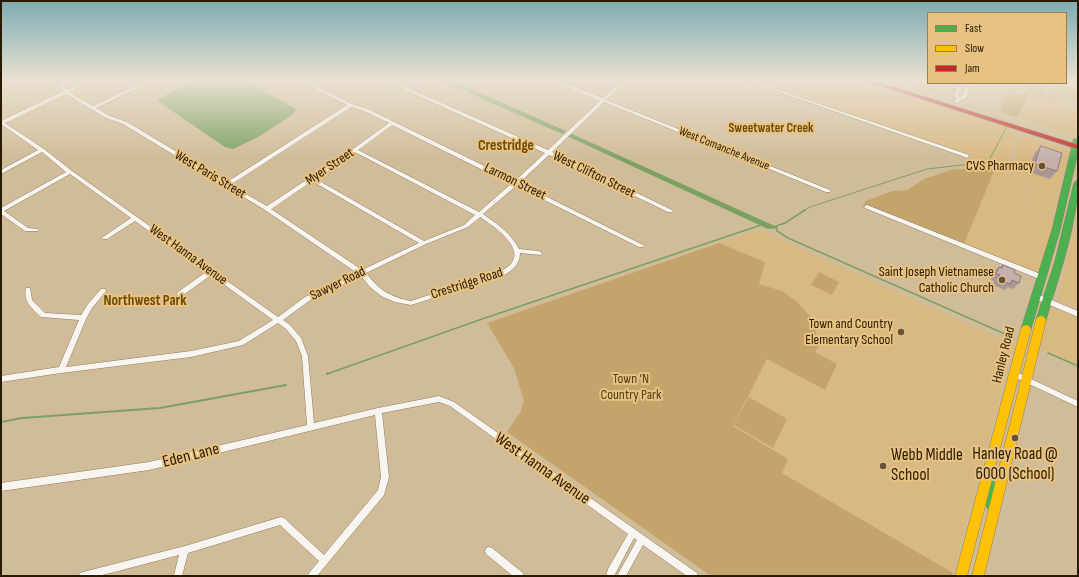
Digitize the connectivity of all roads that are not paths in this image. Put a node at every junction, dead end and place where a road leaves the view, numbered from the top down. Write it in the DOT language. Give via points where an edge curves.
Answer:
graph roads {
  1 [pos="34,107"];
  2 [pos="347,107"];
  3 [pos="356,107"];
  4 [pos="447,107"];
  5 [pos="596,107"];
  6 [pos="620,107"];
  7 [pos="824,107"];
  8 [pos="954,107"];
  9 [pos="974,107"];
  10 [pos="93,108"];
  11 [pos="1,122"];
  12 [pos="392,123"];
  13 [pos="1077,144"];
  14 [pos="42,150"];
  15 [pos="355,150"];
  16 [pos="547,152"];
  17 [pos="967,156"];
  18 [pos="1,172"];
  19 [pos="70,172"];
  20 [pos="312,179"];
  21 [pos="516,183"];
  22 [pos="1078,183"];
  23 [pos="226,185"];
  24 [pos="828,191"];
  25 [pos="1065,194"];
  26 [pos="1075,197"];
  27 [pos="867,207"];
  28 [pos="1061,208"];
  29 [pos="267,209"];
  30 [pos="1,211"];
  31 [pos="670,211"];
  32 [pos="1071,212"];
  33 [pos="480,215"];
  34 [pos="136,218"];
  35 [pos="36,230"];
  36 [pos="104,238"];
  37 [pos="424,243"];
  38 [pos="641,246"];
  39 [pos="518,251"];
  40 [pos="539,253"];
  41 [pos="211,272"];
  42 [pos="362,273"];
  43 [pos="1041,277"];
  44 [pos="28,290"];
  45 [pos="104,291"];
  46 [pos="180,294"];
  47 [pos="1035,296"];
  48 [pos="1046,301"];
  49 [pos="1078,314"];
  50 [pos="83,318"];
  51 [pos="277,320"];
  52 [pos="1025,330"];
  53 [pos="1037,335"];
  54 [pos="61,370"];
  55 [pos="1014,374"];
  56 [pos="1,379"];
  57 [pos="1026,380"];
  58 [pos="1078,404"];
  59 [pos="378,411"];
  60 [pos="310,427"];
  61 [pos="1011,442"];
  62 [pos="995,450"];
  63 [pos="987,480"];
  64 [pos="1,487"];
  65 [pos="992,521"];
  66 [pos="633,533"];
  67 [pos="642,539"];
  68 [pos="987,541"];
  69 [pos="969,546"];
  70 [pos="185,550"];
  71 [pos="489,551"];
  72 [pos="325,561"];
  73 [pos="178,575"];
  74 [pos="83,576"];
  75 [pos="312,576"];
  76 [pos="520,576"];
  77 [pos="610,576"];
  78 [pos="621,576"];
  79 [pos="694,576"];
  80 [pos="961,576"];
  81 [pos="978,576"];
  1 -- 11 [label="street"];
  2 -- 23 [label="street"];
  3 -- 12 [label="street, Larmon Street"];
  4 -- 16 [label="street, West Clifton Street"];
  5 -- 16 [label="street, Sawyer Road"];
  6 -- 24 [label="street, West Comanche Avenue"];
  7 -- 17 [label="street"];
  8 -- 13 [label="main road"];
  9 -- 13 [label="main road"];
  10 -- 23 [label="street, West Paris Street" via="125,123"];
  11 -- 14 [label="street, West Hanna Avenue"];
  12 -- 15 [label="street, Myer Street"];
  12 -- 21 [label="street, Larmon Street"];
  13 -- 25 [label="main road, Hanley Road"];
  14 -- 18 [label="street"];
  14 -- 19 [label="street, West Hanna Avenue"];
  15 -- 20 [label="street, Myer Street"];
  15 -- 33 [label="street"];
  16 -- 21 [label="street, Sawyer Road"];
  16 -- 31 [label="street, West Clifton Street"];
  19 -- 30 [label="street"];
  19 -- 34 [label="street, West Hanna Avenue"];
  20 -- 29 [label="street, Myer Street"];
  20 -- 37 [label="street"];
  21 -- 33 [label="street, Sawyer Road"];
  21 -- 38 [label="street, Larmon Street"];
  22 -- 26 [label="main road, Hanley Road"];
  23 -- 29 [label="street, West Paris Street"];
  25 -- 26 [label="main road"];
  25 -- 28 [label="main road, Hanley Road"];
  26 -- 32 [label="main road, Hanley Road"];
  27 -- 43 [label="street"];
  28 -- 32 [label="main road"];
  28 -- 43 [label="main road, Hanley Road"];
  29 -- 42 [label="street, West Paris Street"];
  30 -- 35 [label="street" via="27,230"];
  32 -- 48 [label="main road, Hanley Road"];
  33 -- 37 [label="street, Sawyer Road" via="466,226"];
  33 -- 39 [label="street" via="501,230"];
  34 -- 36 [label="street"];
  34 -- 41 [label="street, West Hanna Avenue"];
  37 -- 42 [label="street, Sawyer Road"];
  39 -- 40 [label="street"];
  39 -- 42 [label="street, Crestridge Road" via="519,258 509,271 410,303 395,301 383,294 372,286"];
  41 -- 46 [label="street"];
  41 -- 51 [label="street, West Hanna Avenue"];
  42 -- 51 [label="street, Sawyer Road" via="307,299"];
  43 -- 47 [label="main road, Hanley Road"];
  44 -- 50 [label="street" via="29,301 43,315"];
  45 -- 50 [label="street"];
  47 -- 48 [label="street"];
  47 -- 52 [label="main road, Hanley Road"];
  48 -- 49 [label="street"];
  48 -- 53 [label="main road, Hanley Road"];
  50 -- 54 [label="street"];
  51 -- 54 [label="street, Sawyer Road" via="241,343 191,354"];
  51 -- 60 [label="street, West Hanna Avenue" via="288,327 299,340 305,356"];
  52 -- 53 [label="main road"];
  52 -- 55 [label="main road, Hanley Road"];
  53 -- 57 [label="main road, Hanley Road"];
  54 -- 56 [label="street, Sawyer Road"];
  55 -- 57 [label="street"];
  55 -- 62 [label="main road, Hanley Road"];
  57 -- 58 [label="street"];
  57 -- 61 [label="main road, Hanley Road"];
  59 -- 60 [label="street, Eden Lane"];
  59 -- 66 [label="street, West Hanna Avenue" via="439,399 452,404"];
  59 -- 72 [label="street" via="385,477 381,492"];
  60 -- 64 [label="street, Eden Lane" via="149,466"];
  61 -- 62 [label="main road"];
  61 -- 65 [label="main road, Hanley Road"];
  62 -- 63 [label="main road, Hanley Road"];
  63 -- 65 [label="main road" via="992,492"];
  63 -- 69 [label="main road, Hanley Road"];
  65 -- 68 [label="main road, Hanley Road"];
  66 -- 67 [label="street, West Hanna Avenue"];
  66 -- 77 [label="street"];
  67 -- 78 [label="street"];
  67 -- 79 [label="street, West Hanna Avenue"];
  68 -- 69 [label="main road"];
  68 -- 81 [label="main road, Hanley Road"];
  69 -- 80 [label="main road, Hanley Road"];
  70 -- 72 [label="street" via="281,521"];
  70 -- 73 [label="street"];
  70 -- 74 [label="street"];
  71 -- 76 [label="street"];
  72 -- 75 [label="street"];
}
